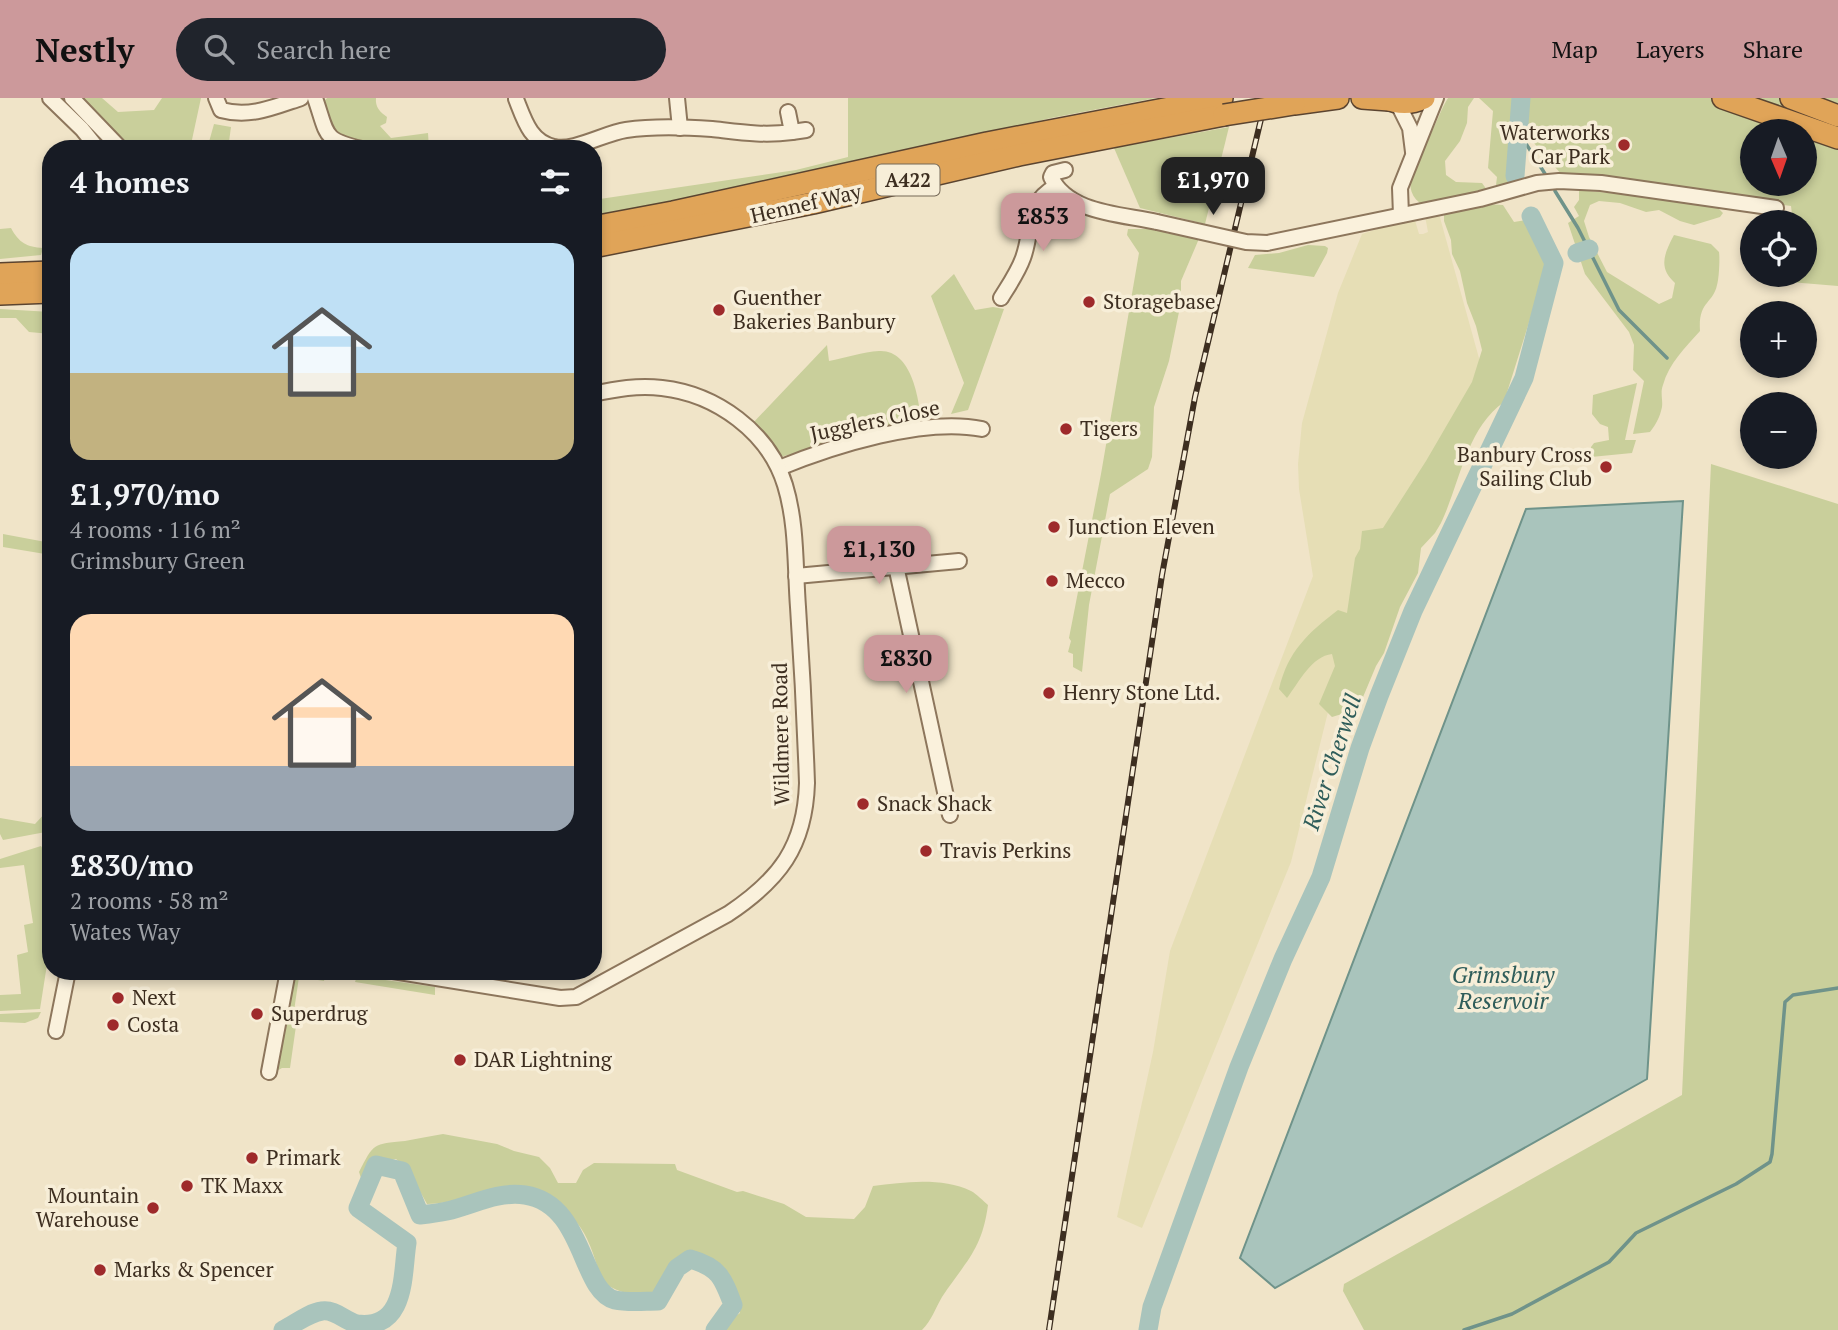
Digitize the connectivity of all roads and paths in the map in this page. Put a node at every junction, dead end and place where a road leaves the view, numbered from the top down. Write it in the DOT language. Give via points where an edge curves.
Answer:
graph roads {
  1 [pos="50,98"];
  2 [pos="72,98"];
  3 [pos="301,98"];
  4 [pos="315,98"];
  5 [pos="677,98"];
  6 [pos="1338,98"];
  7 [pos="1362,98"];
  8 [pos="1424,98"];
  9 [pos="1436,98"];
  10 [pos="1723,98"];
  11 [pos="1791,98"];
  12 [pos="516,99"];
  13 [pos="1391,100"];
  14 [pos="218,104"];
  15 [pos="1223,106"];
  16 [pos="788,112"];
  17 [pos="1838,116"];
  18 [pos="680,128"];
  19 [pos="1838,138"];
  20 [pos="91,140"];
  21 [pos="112,140"];
  22 [pos="329,140"];
  23 [pos="539,140"];
  24 [pos="594,140"];
  25 [pos="1413,154"];
  26 [pos="1065,170"];
  27 [pos="1056,186"];
  28 [pos="1776,208"];
  29 [pos="1401,215"];
  30 [pos="602,225"];
  31 [pos="602,245"];
  32 [pos="0,274"];
  33 [pos="42,277"];
  34 [pos="42,280"];
  35 [pos="0,295"];
  36 [pos="1002,298"];
  37 [pos="42,301"];
  38 [pos="602,393"];
  39 [pos="982,429"];
  40 [pos="779,468"];
  41 [pos="960,561"];
  42 [pos="896,566"];
  43 [pos="796,576"];
  44 [pos="950,815"];
  45 [pos="66,980"];
  46 [pos="286,980"];
  47 [pos="449,980"];
  48 [pos="56,1031"];
  49 [pos="269,1072"];
  1 -- 20 [label="street"];
  2 -- 21 [label="street"];
  3 -- 14 [label="street" via="249,114"];
  4 -- 22 [label="street"];
  5 -- 18 [label="street"];
  6 -- 15 [label="highway, A422, bridge"];
  7 -- 13 [label="highway"];
  8 -- 13 [label="highway" via="1410,103"];
  9 -- 25 [label="street"];
  10 -- 19 [label="highway"];
  11 -- 17 [label="highway"];
  12 -- 23 [label="street" via="526,125"];
  13 -- 25 [label="street" via="1410,128"];
  15 -- 30 [label="highway, Hennef Way / A422" via="987,143"];
  15 -- 31 [label="highway, Hennef Way / A422" via="813,203"];
  16 -- 18 [label="street" via="799,131 758,135"];
  18 -- 24 [label="street" via="627,130"];
  25 -- 29 [label="street" via="1400,188"];
  26 -- 27 [label="street" via="1051,174"];
  27 -- 29 [label="street, bridge" via="1099,211 1246,242 1267,243"];
  27 -- 36 [label="street" via="1043,193 1035,205 1022,261"];
  28 -- 29 [label="street" via="1559,181"];
  32 -- 33 [label="highway"];
  34 -- 35 [label="highway"];
  35 -- 37 [label="street"];
  38 -- 40 [label="street, Wildmere Road" via="643,387 696,396 743,423"];
  39 -- 40 [label="street, Jugglers Close" via="919,429"];
  40 -- 43 [label="street, Wildmere Road" via="792,519"];
  41 -- 42 [label="street"];
  42 -- 43 [label="street"];
  42 -- 44 [label="street"];
  43 -- 47 [label="street, Wildmere Road" via="806,800 800,832 780,870 728,915 576,997"];
  45 -- 48 [label="street"];
  46 -- 49 [label="street"];
}
